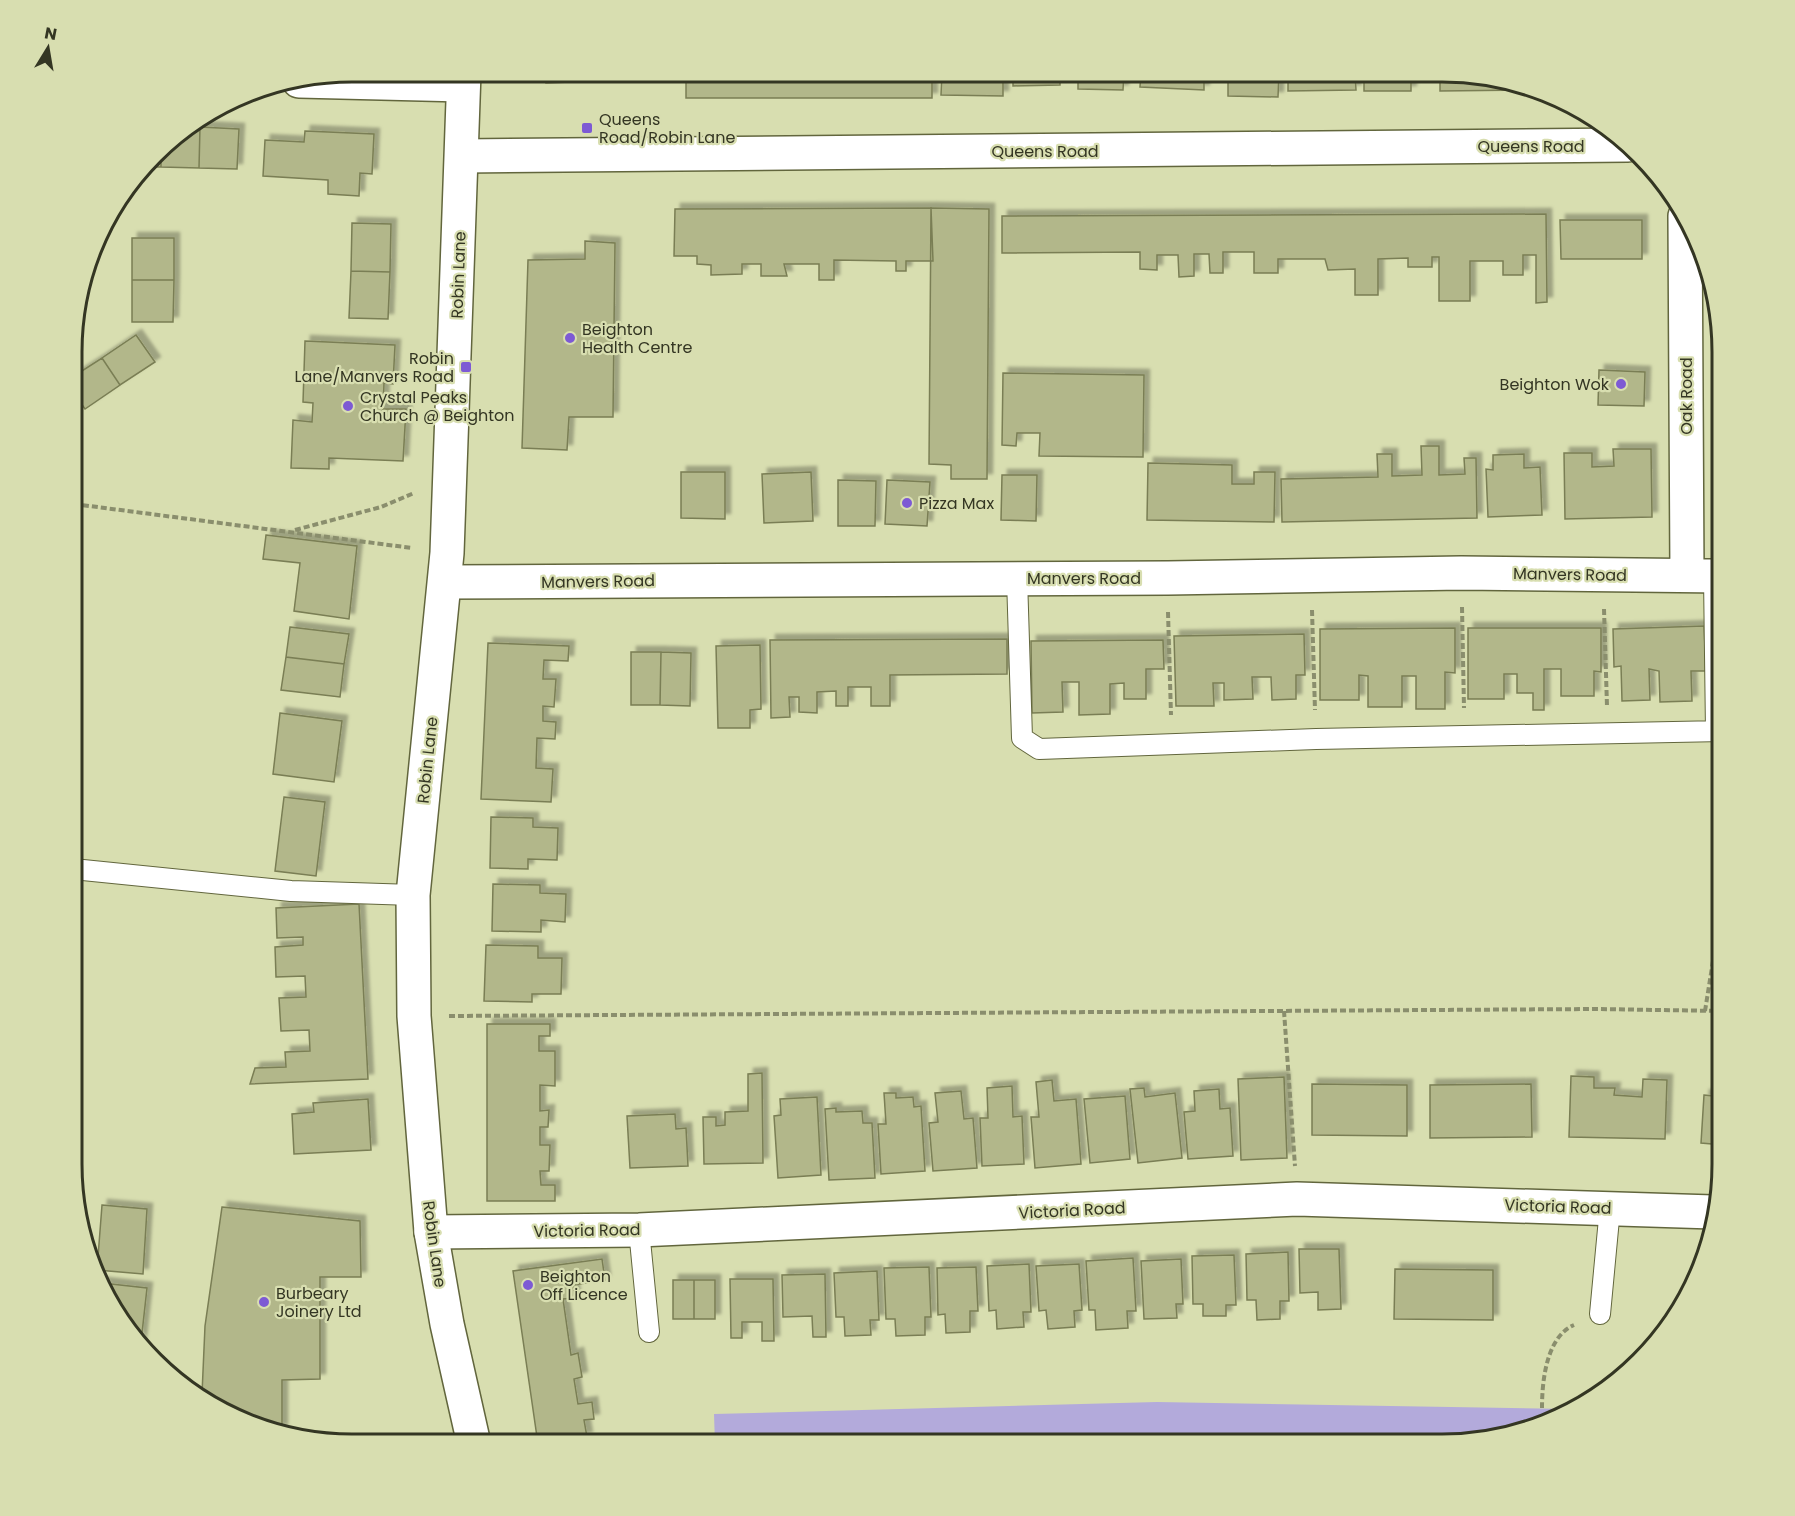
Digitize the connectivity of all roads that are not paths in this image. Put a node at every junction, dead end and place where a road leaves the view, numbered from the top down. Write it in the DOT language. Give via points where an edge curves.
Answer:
graph roads {
  1 [pos="464,82"];
  2 [pos="1616,146"];
  3 [pos="462,156"];
  4 [pos="1686,236"];
  5 [pos="446,568"];
  6 [pos="1708,576"];
  7 [pos="1017,578"];
  8 [pos="1712,632"];
  9 [pos="1712,731"];
  10 [pos="82,870"];
  11 [pos="413,895"];
  12 [pos="1610,1208"];
  13 [pos="1708,1212"];
  14 [pos="639,1230"];
  15 [pos="431,1232"];
  16 [pos="1600,1314"];
  17 [pos="649,1332"];
  18 [pos="472,1434"];
  1 -- 3 [label="street, Robin Lane"];
  2 -- 3 [label="street, Queens Road"];
  3 -- 5 [label="street, Robin Lane"];
  4 -- 6 [label="street, Oak Road"];
  5 -- 7 [label="street, Manvers Road"];
  5 -- 11 [label="street, Robin Lane"];
  6 -- 7 [label="street, Manvers Road" via="1461,573"];
  6 -- 8 [label="lane"];
  7 -- 9 [label="lane" via="1022,738 1039,749"];
  10 -- 11 [label="lane" via="291,891"];
  11 -- 15 [label="street, Robin Lane" via="414,1016"];
  12 -- 13 [label="street, Victoria Road"];
  12 -- 14 [label="street, Victoria Road" via="1297,1199"];
  12 -- 16 [label="lane"];
  14 -- 15 [label="street, Victoria Road"];
  14 -- 17 [label="lane"];
  15 -- 18 [label="street, Robin Lane"];
}
